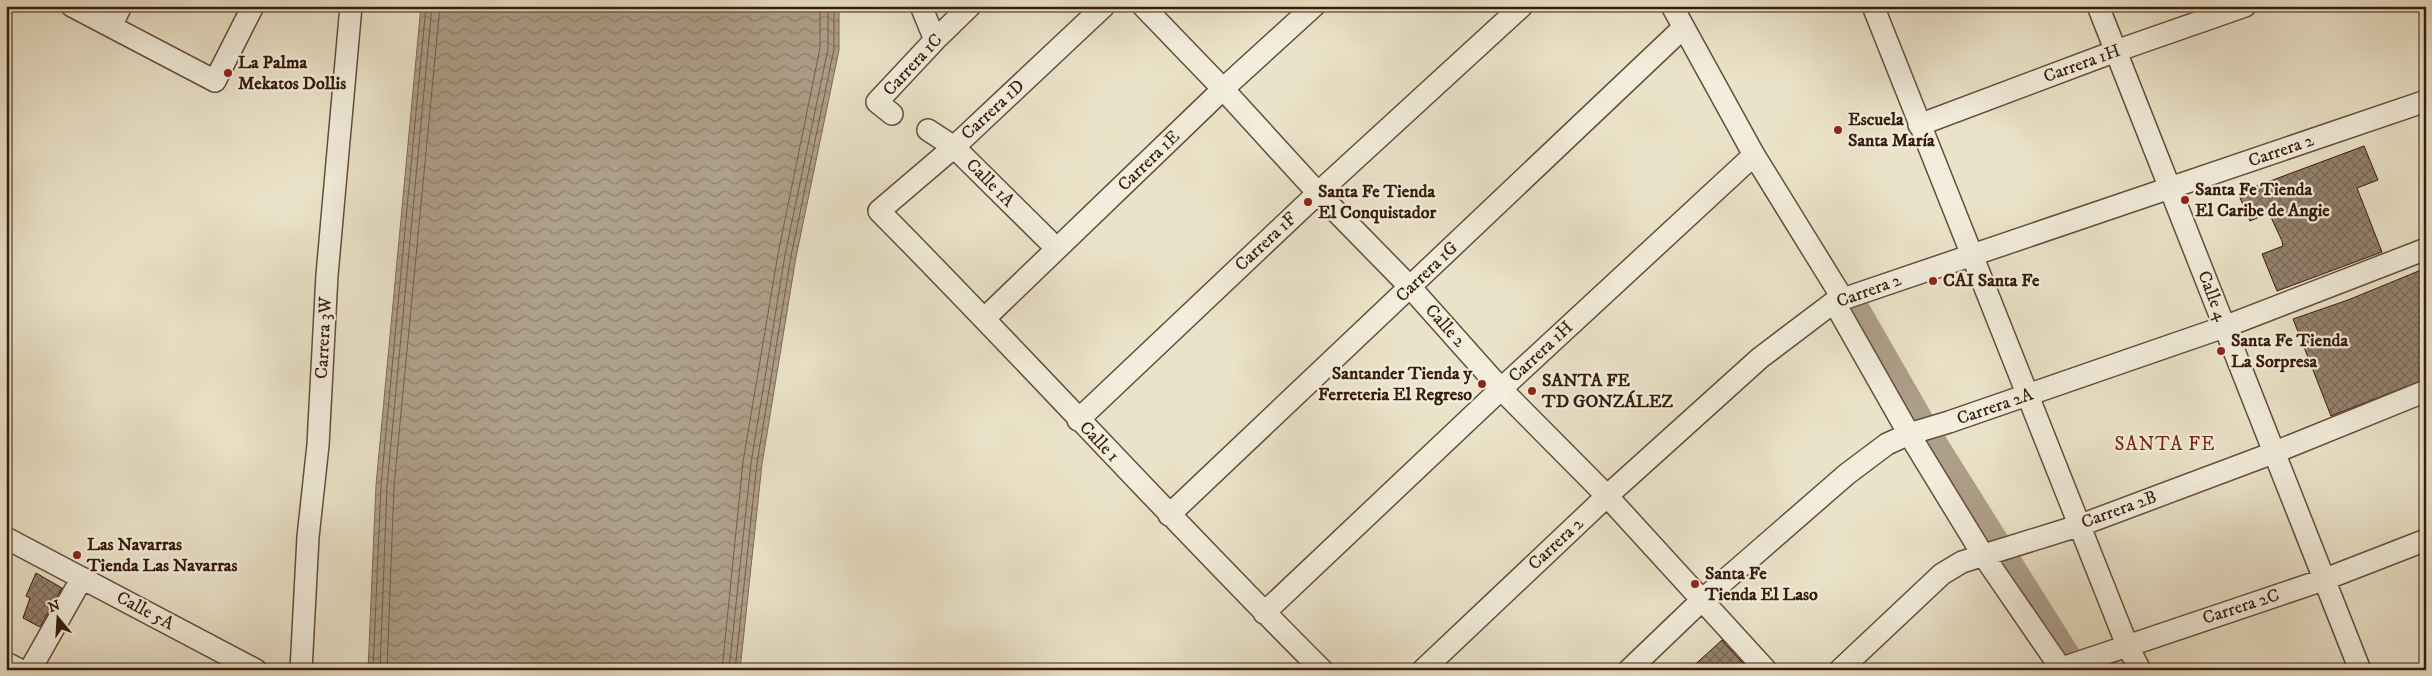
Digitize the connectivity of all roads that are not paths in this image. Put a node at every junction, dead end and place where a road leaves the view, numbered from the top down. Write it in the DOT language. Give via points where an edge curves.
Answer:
graph roads {
  1 [pos="72,6"];
  2 [pos="121,6"];
  3 [pos="253,6"];
  4 [pos="351,6"];
  5 [pos="921,6"];
  6 [pos="970,6"];
  7 [pos="1104,6"];
  8 [pos="1143,6"];
  9 [pos="1314,6"];
  10 [pos="1522,6"];
  11 [pos="1672,6"];
  12 [pos="1873,6"];
  13 [pos="2098,6"];
  14 [pos="2245,6"];
  15 [pos="111,26"];
  16 [pos="1683,28"];
  17 [pos="935,40"];
  18 [pos="2116,51"];
  19 [pos="1223,89"];
  20 [pos="2426,101"];
  21 [pos="884,108"];
  22 [pos="1919,125"];
  23 [pos="928,130"];
  24 [pos="954,147"];
  25 [pos="1754,155"];
  26 [pos="2170,189"];
  27 [pos="1318,193"];
  28 [pos="879,211"];
  29 [pos="1048,240"];
  30 [pos="2426,249"];
  31 [pos="1970,254"];
  32 [pos="1411,288"];
  33 [pos="1844,298"];
  34 [pos="985,318"];
  35 [pos="2224,327"];
  36 [pos="1501,388"];
  37 [pos="2426,391"];
  38 [pos="2029,395"];
  39 [pos="1078,420"];
  40 [pos="1913,432"];
  41 [pos="2273,453"];
  42 [pos="1607,496"];
  43 [pos="1170,515"];
  44 [pos="2081,525"];
  45 [pos="6,538"];
  46 [pos="2426,540"];
  47 [pos="1987,553"];
  48 [pos="82,578"];
  49 [pos="2323,580"];
  50 [pos="1701,601"];
  51 [pos="1264,613"];
  52 [pos="2127,645"];
  53 [pos="6,662"];
  54 [pos="2061,668"];
  55 [pos="20,670"];
  56 [pos="30,670"];
  57 [pos="256,670"];
  58 [pos="301,670"];
  59 [pos="1322,670"];
  60 [pos="1423,670"];
  61 [pos="1628,670"];
  62 [pos="1766,670"];
  63 [pos="1840,670"];
  64 [pos="2140,670"];
  65 [pos="2360,670"];
  1 -- 15 [label="street"];
  2 -- 15 [label="street"];
  3 -- 15 [label="street" via="215,81"];
  4 -- 58 [label="street, Carrera 3W" via="328,275 318,445 308,537"];
  5 -- 17 [label="street"];
  6 -- 17 [label="street, Carrera 1C"];
  7 -- 24 [label="street, Carrera 1D"];
  8 -- 19 [label="street, Calle 2"];
  9 -- 19 [label="street, Carrera 1E"];
  10 -- 27 [label="street, Carrera 1F"];
  11 -- 16 [label="street"];
  12 -- 22 [label="street"];
  13 -- 18 [label="street, Calle 4"];
  14 -- 18 [label="street, Carrera 1H"];
  16 -- 25 [label="street"];
  16 -- 32 [label="street, Carrera 1G"];
  17 -- 21 [label="street, Carrera 1C"];
  18 -- 22 [label="street, Carrera 1H"];
  18 -- 26 [label="street, Calle 4"];
  19 -- 27 [label="street, Calle 2"];
  19 -- 34 [label="street, Carrera 1E"];
  20 -- 26 [label="street, Carrera 2"];
  22 -- 31 [label="street"];
  23 -- 24 [label="street, Calle 1A"];
  24 -- 28 [label="street, Carrera 1D"];
  24 -- 29 [label="street, Calle 1A"];
  25 -- 33 [label="street"];
  25 -- 36 [label="street, Carrera 1H"];
  26 -- 31 [label="street, Carrera 2"];
  26 -- 35 [label="street, Calle 4"];
  27 -- 32 [label="street, Calle 2"];
  27 -- 39 [label="street, Carrera 1F"];
  28 -- 34 [label="street, Calle 1"];
  30 -- 35 [label="street, Carrera 2A"];
  31 -- 33 [label="street, Carrera 2"];
  31 -- 38 [label="street"];
  32 -- 36 [label="street, Calle 2"];
  32 -- 43 [label="street, Carrera 1G"];
  33 -- 40 [label="street"];
  33 -- 42 [label="street, Carrera 2" via="1760,358"];
  34 -- 39 [label="street, Calle 1"];
  35 -- 38 [label="street, Carrera 2A"];
  35 -- 41 [label="street, Calle 4"];
  36 -- 42 [label="street, Calle 2"];
  36 -- 51 [label="street, Carrera 1H"];
  37 -- 41 [label="street, Carrera 2B"];
  38 -- 40 [label="street, Carrera 2A"];
  38 -- 44 [label="street"];
  39 -- 43 [label="street, Calle 1"];
  40 -- 47 [label="street"];
  40 -- 50 [label="street, Carrera 2A" via="1887,444 1846,474"];
  41 -- 44 [label="street, Carrera 2B"];
  41 -- 49 [label="street, Calle 4"];
  42 -- 50 [label="street, Calle 2"];
  42 -- 60 [label="street, Carrera 2"];
  43 -- 51 [label="street, Calle 1"];
  44 -- 47 [label="street, Carrera 2B"];
  44 -- 52 [label="street"];
  45 -- 48 [label="street, Calle 5A"];
  46 -- 49 [label="street, Carrera 2C"];
  47 -- 54 [label="street"];
  47 -- 63 [label="street, Carrera 2B" via="1942,574"];
  48 -- 56 [label="street"];
  48 -- 57 [label="street, Calle 5A"];
  49 -- 52 [label="street, Carrera 2C"];
  49 -- 65 [label="street, Calle 4"];
  50 -- 61 [label="street, Carrera 2A"];
  50 -- 62 [label="street, Calle 2"];
  51 -- 59 [label="street, Calle 1"];
  52 -- 54 [label="street, Carrera 2C"];
  52 -- 64 [label="street"];
  53 -- 55 [label="street"];
}
